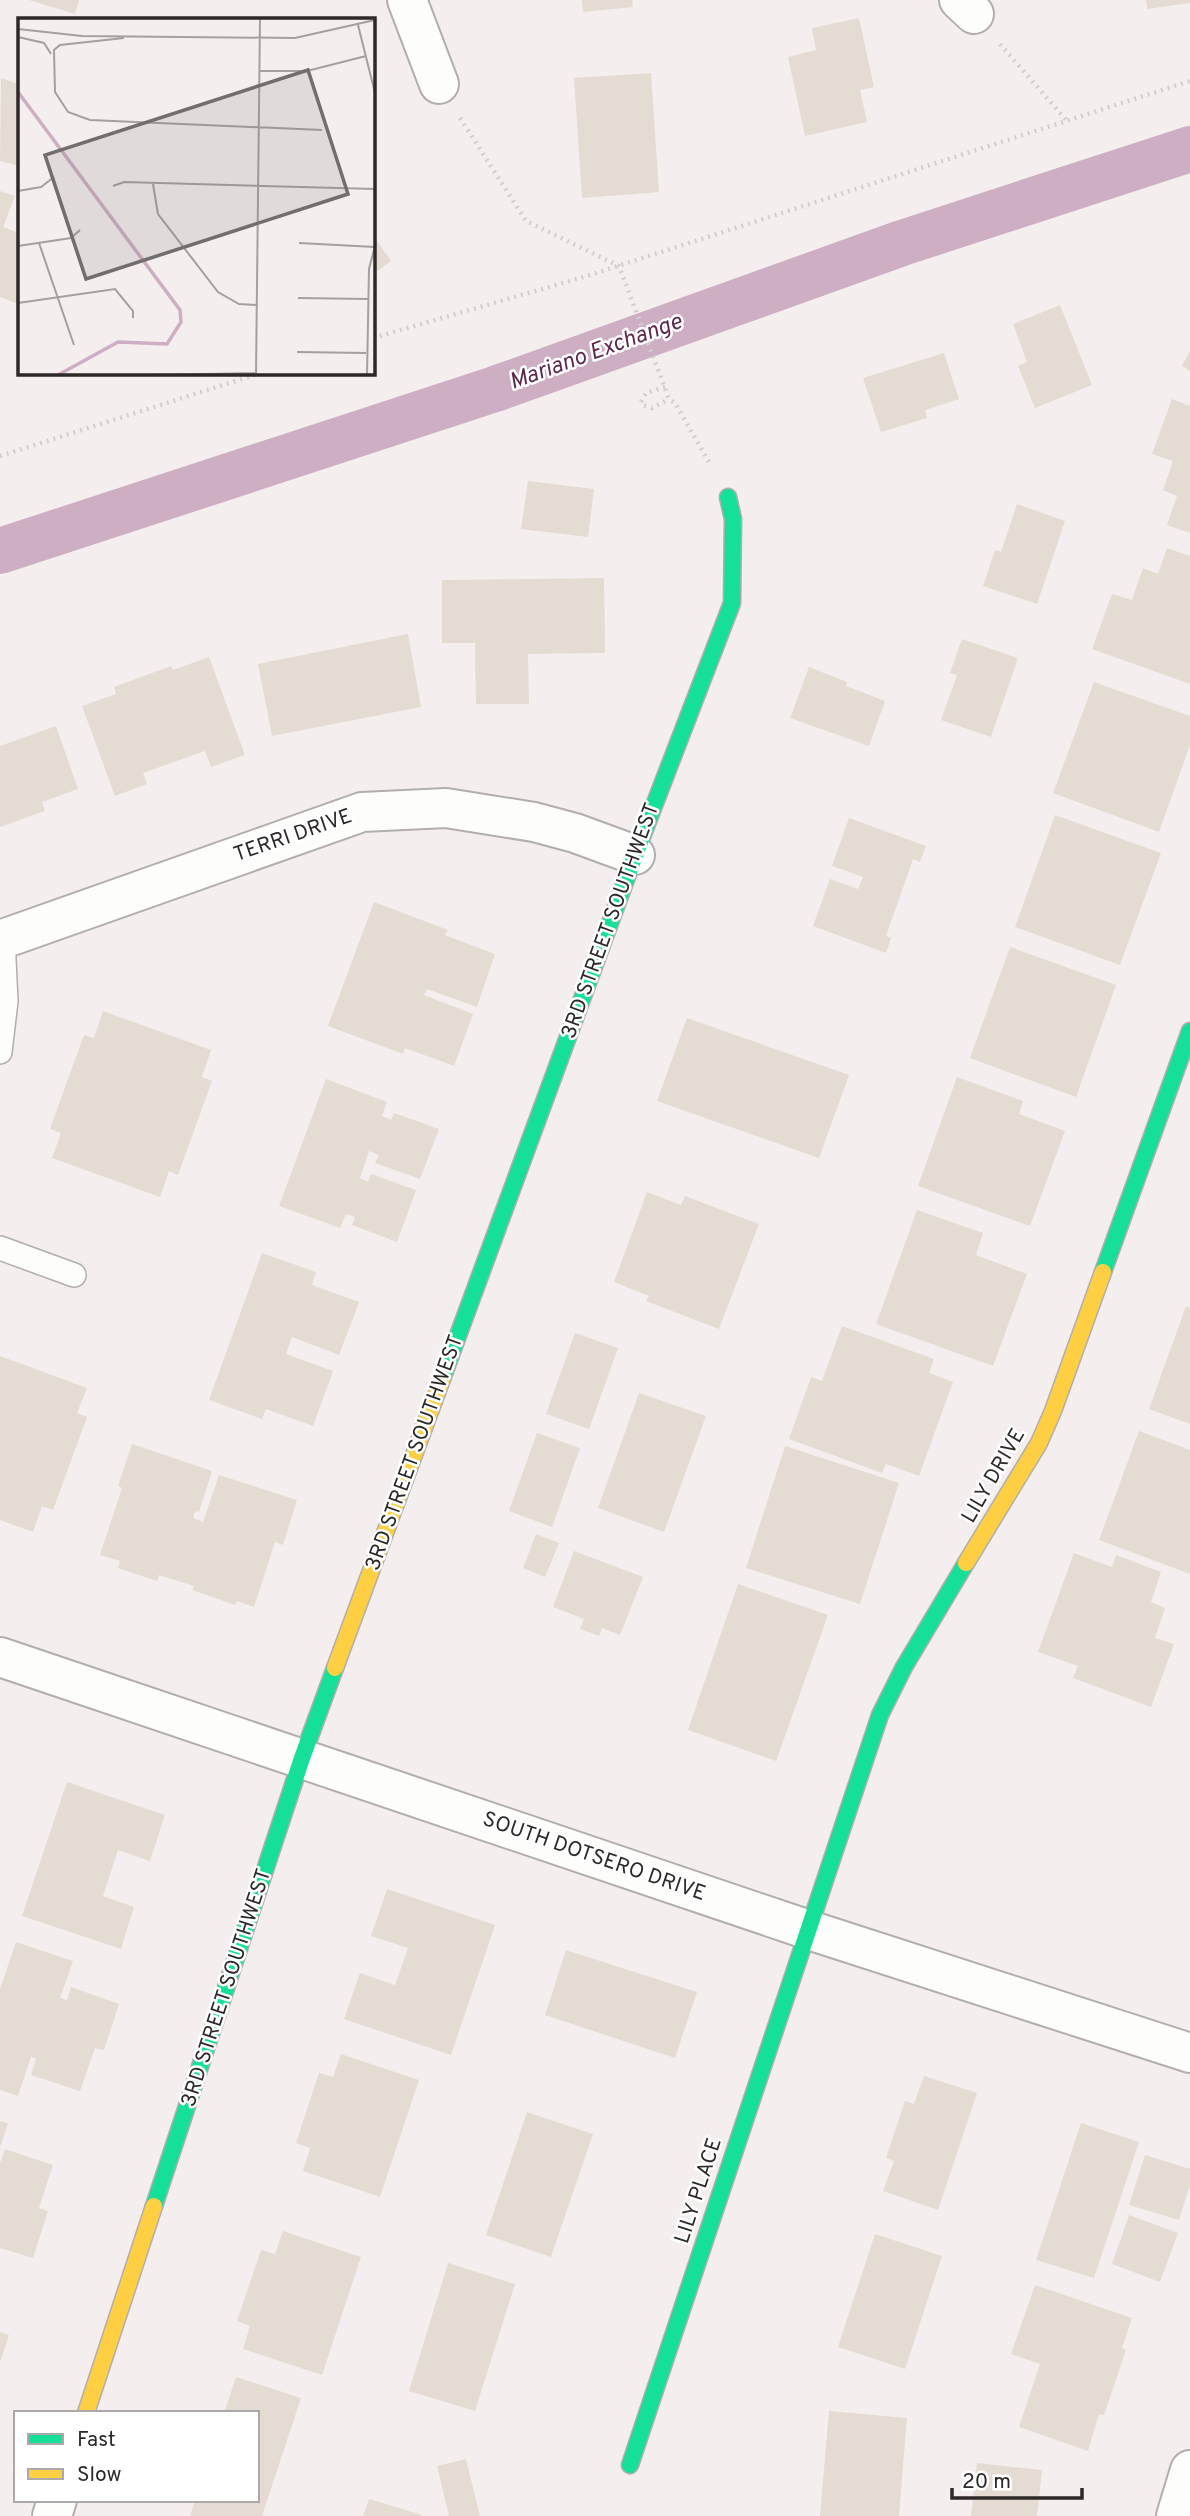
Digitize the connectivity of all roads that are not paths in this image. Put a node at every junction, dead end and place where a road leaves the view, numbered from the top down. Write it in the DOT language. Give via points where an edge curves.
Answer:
graph roads {
  1 [pos="407,0"];
  2 [pos="439,85"];
  3 [pos="728,497"];
  4 [pos="635,855"];
  5 [pos="1,940"];
  6 [pos="1190,1031"];
  7 [pos="0,1052"];
  8 [pos="0,1248"];
  9 [pos="74,1275"];
  10 [pos="0,1657"];
  11 [pos="302,1758"];
  12 [pos="808,1930"];
  13 [pos="1189,2050"];
  14 [pos="87,2411"];
  15 [pos="630,2465"];
  16 [pos="1190,2470"];
  17 [pos="1177,2516"];
  1 -- 2 [label="street"];
  3 -- 4 [label="street, 3RD STREET SOUTHWEST" via="733,519 732,603"];
  4 -- 5 [label="street, TERRI DRIVE" via="534,822 446,808 362,812"];
  4 -- 11 [label="street, 3RD STREET SOUTHWEST"];
  5 -- 7 [label="lane" via="6,1001"];
  6 -- 12 [label="street, LILY DRIVE" via="1053,1411 1039,1443 904,1667 880,1715"];
  8 -- 9 [label="lane"];
  10 -- 11 [label="street, SOUTH DOTSERO DRIVE"];
  11 -- 12 [label="street, SOUTH DOTSERO DRIVE"];
  11 -- 14 [label="street, 3RD STREET SOUTHWEST"];
  12 -- 13 [label="street, SOUTH DOTSERO DRIVE"];
  12 -- 15 [label="street, LILY PLACE"];
  16 -- 17 [label="street"];
}
